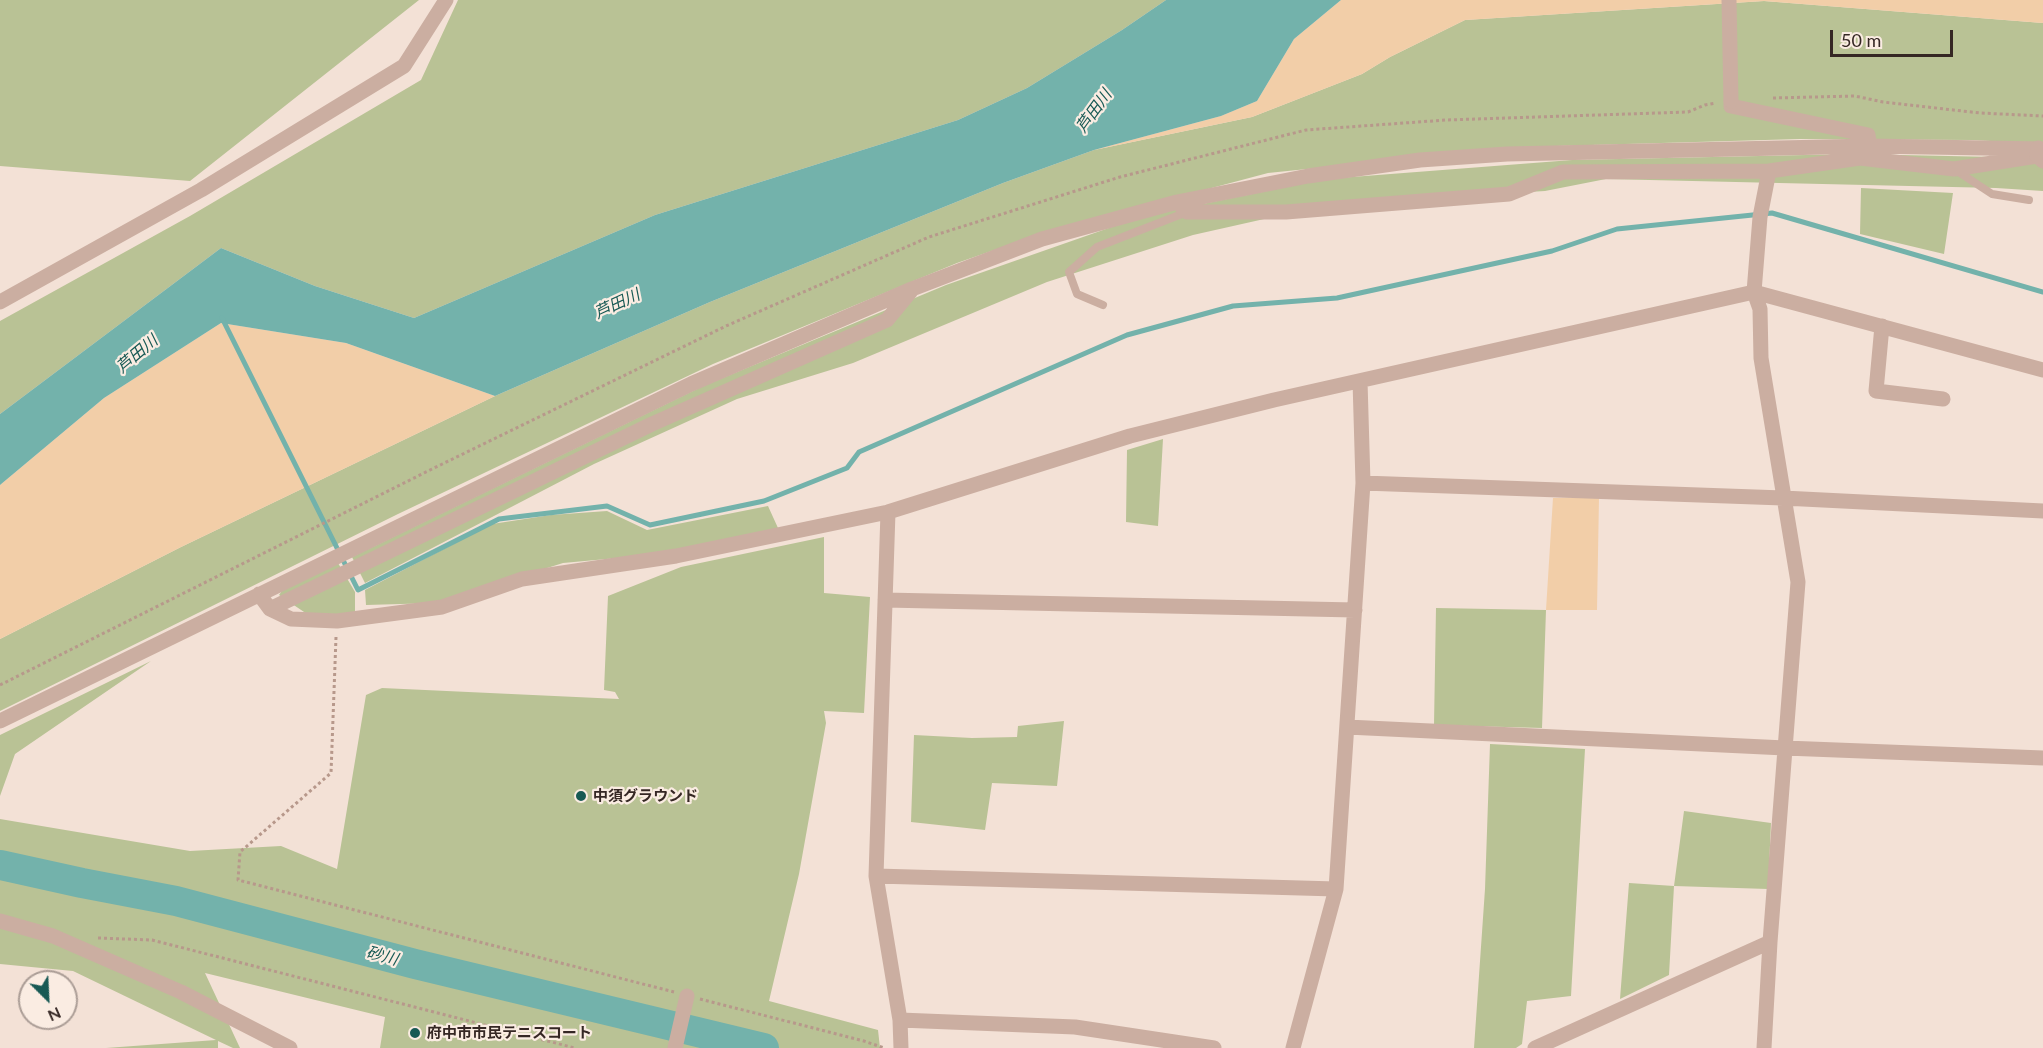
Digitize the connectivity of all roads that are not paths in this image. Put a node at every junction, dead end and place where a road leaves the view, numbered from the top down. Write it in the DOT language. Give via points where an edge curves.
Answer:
graph roads {
  1 [pos="446,0"];
  2 [pos="1729,0"];
  3 [pos="1865,152"];
  4 [pos="2040,154"];
  5 [pos="1954,169"];
  6 [pos="1769,171"];
  7 [pos="2029,200"];
  8 [pos="1182,207"];
  9 [pos="912,290"];
  10 [pos="1754,292"];
  11 [pos="0,302"];
  12 [pos="1103,305"];
  13 [pos="1882,326"];
  14 [pos="2043,370"];
  15 [pos="1360,381"];
  16 [pos="1943,399"];
  17 [pos="1363,483"];
  18 [pos="1783,498"];
  19 [pos="888,512"];
  20 [pos="2043,512"];
  21 [pos="259,594"];
  22 [pos="885,600"];
  23 [pos="270,609"];
  24 [pos="1355,610"];
  25 [pos="0,721"];
  26 [pos="1347,727"];
  27 [pos="1785,748"];
  28 [pos="2043,758"];
  29 [pos="876,876"];
  30 [pos="1336,889"];
  31 [pos="0,921"];
  32 [pos="1770,942"];
  33 [pos="687,996"];
  34 [pos="900,1020"];
  35 [pos="290,1048"];
  36 [pos="675,1048"];
  37 [pos="901,1048"];
  38 [pos="1214,1048"];
  39 [pos="1293,1048"];
  40 [pos="1535,1048"];
  41 [pos="1764,1048"];
  1 -- 11 [label="street" via="404,66 201,190"];
  2 -- 3 [label="street, bridge" via="1731,106 1868,135"];
  3 -- 4 [label="street"];
  3 -- 5 [label="street"];
  3 -- 6 [label="street"];
  3 -- 8 [label="street" via="1507,154 1431,159 1308,176"];
  4 -- 5 [label="street"];
  5 -- 7 [label="lane" via="1992,194"];
  6 -- 8 [label="street" via="1563,172 1509,194 1286,212"];
  6 -- 10 [label="street" via="1760,217"];
  8 -- 9 [label="street" via="1042,239"];
  8 -- 12 [label="lane" via="1097,247 1069,272 1077,294"];
  9 -- 21 [label="street" via="691,384"];
  9 -- 23 [label="street" via="887,320 652,424"];
  10 -- 13 [label="street"];
  10 -- 15 [label="street"];
  10 -- 18 [label="street" via="1760,309 1761,358"];
  13 -- 14 [label="street"];
  13 -- 16 [label="street" via="1876,391"];
  15 -- 17 [label="street"];
  15 -- 19 [label="street" via="1130,436"];
  17 -- 18 [label="street"];
  17 -- 24 [label="street"];
  18 -- 20 [label="street"];
  18 -- 27 [label="street" via="1798,582"];
  19 -- 22 [label="street"];
  19 -- 23 [label="street" via="676,556 522,579 442,606 336,621 291,619"];
  21 -- 23 [label="street"];
  21 -- 25 [label="street"];
  22 -- 24 [label="street"];
  22 -- 29 [label="street"];
  24 -- 26 [label="street"];
  26 -- 27 [label="street"];
  26 -- 30 [label="street"];
  27 -- 28 [label="street"];
  27 -- 32 [label="street"];
  29 -- 30 [label="street"];
  29 -- 34 [label="street"];
  30 -- 39 [label="street"];
  31 -- 35 [label="street" via="53,936 181,992"];
  32 -- 40 [label="street"];
  32 -- 41 [label="street"];
  33 -- 36 [label="street"];
  34 -- 37 [label="street"];
  34 -- 38 [label="street" via="1075,1027"];
}
